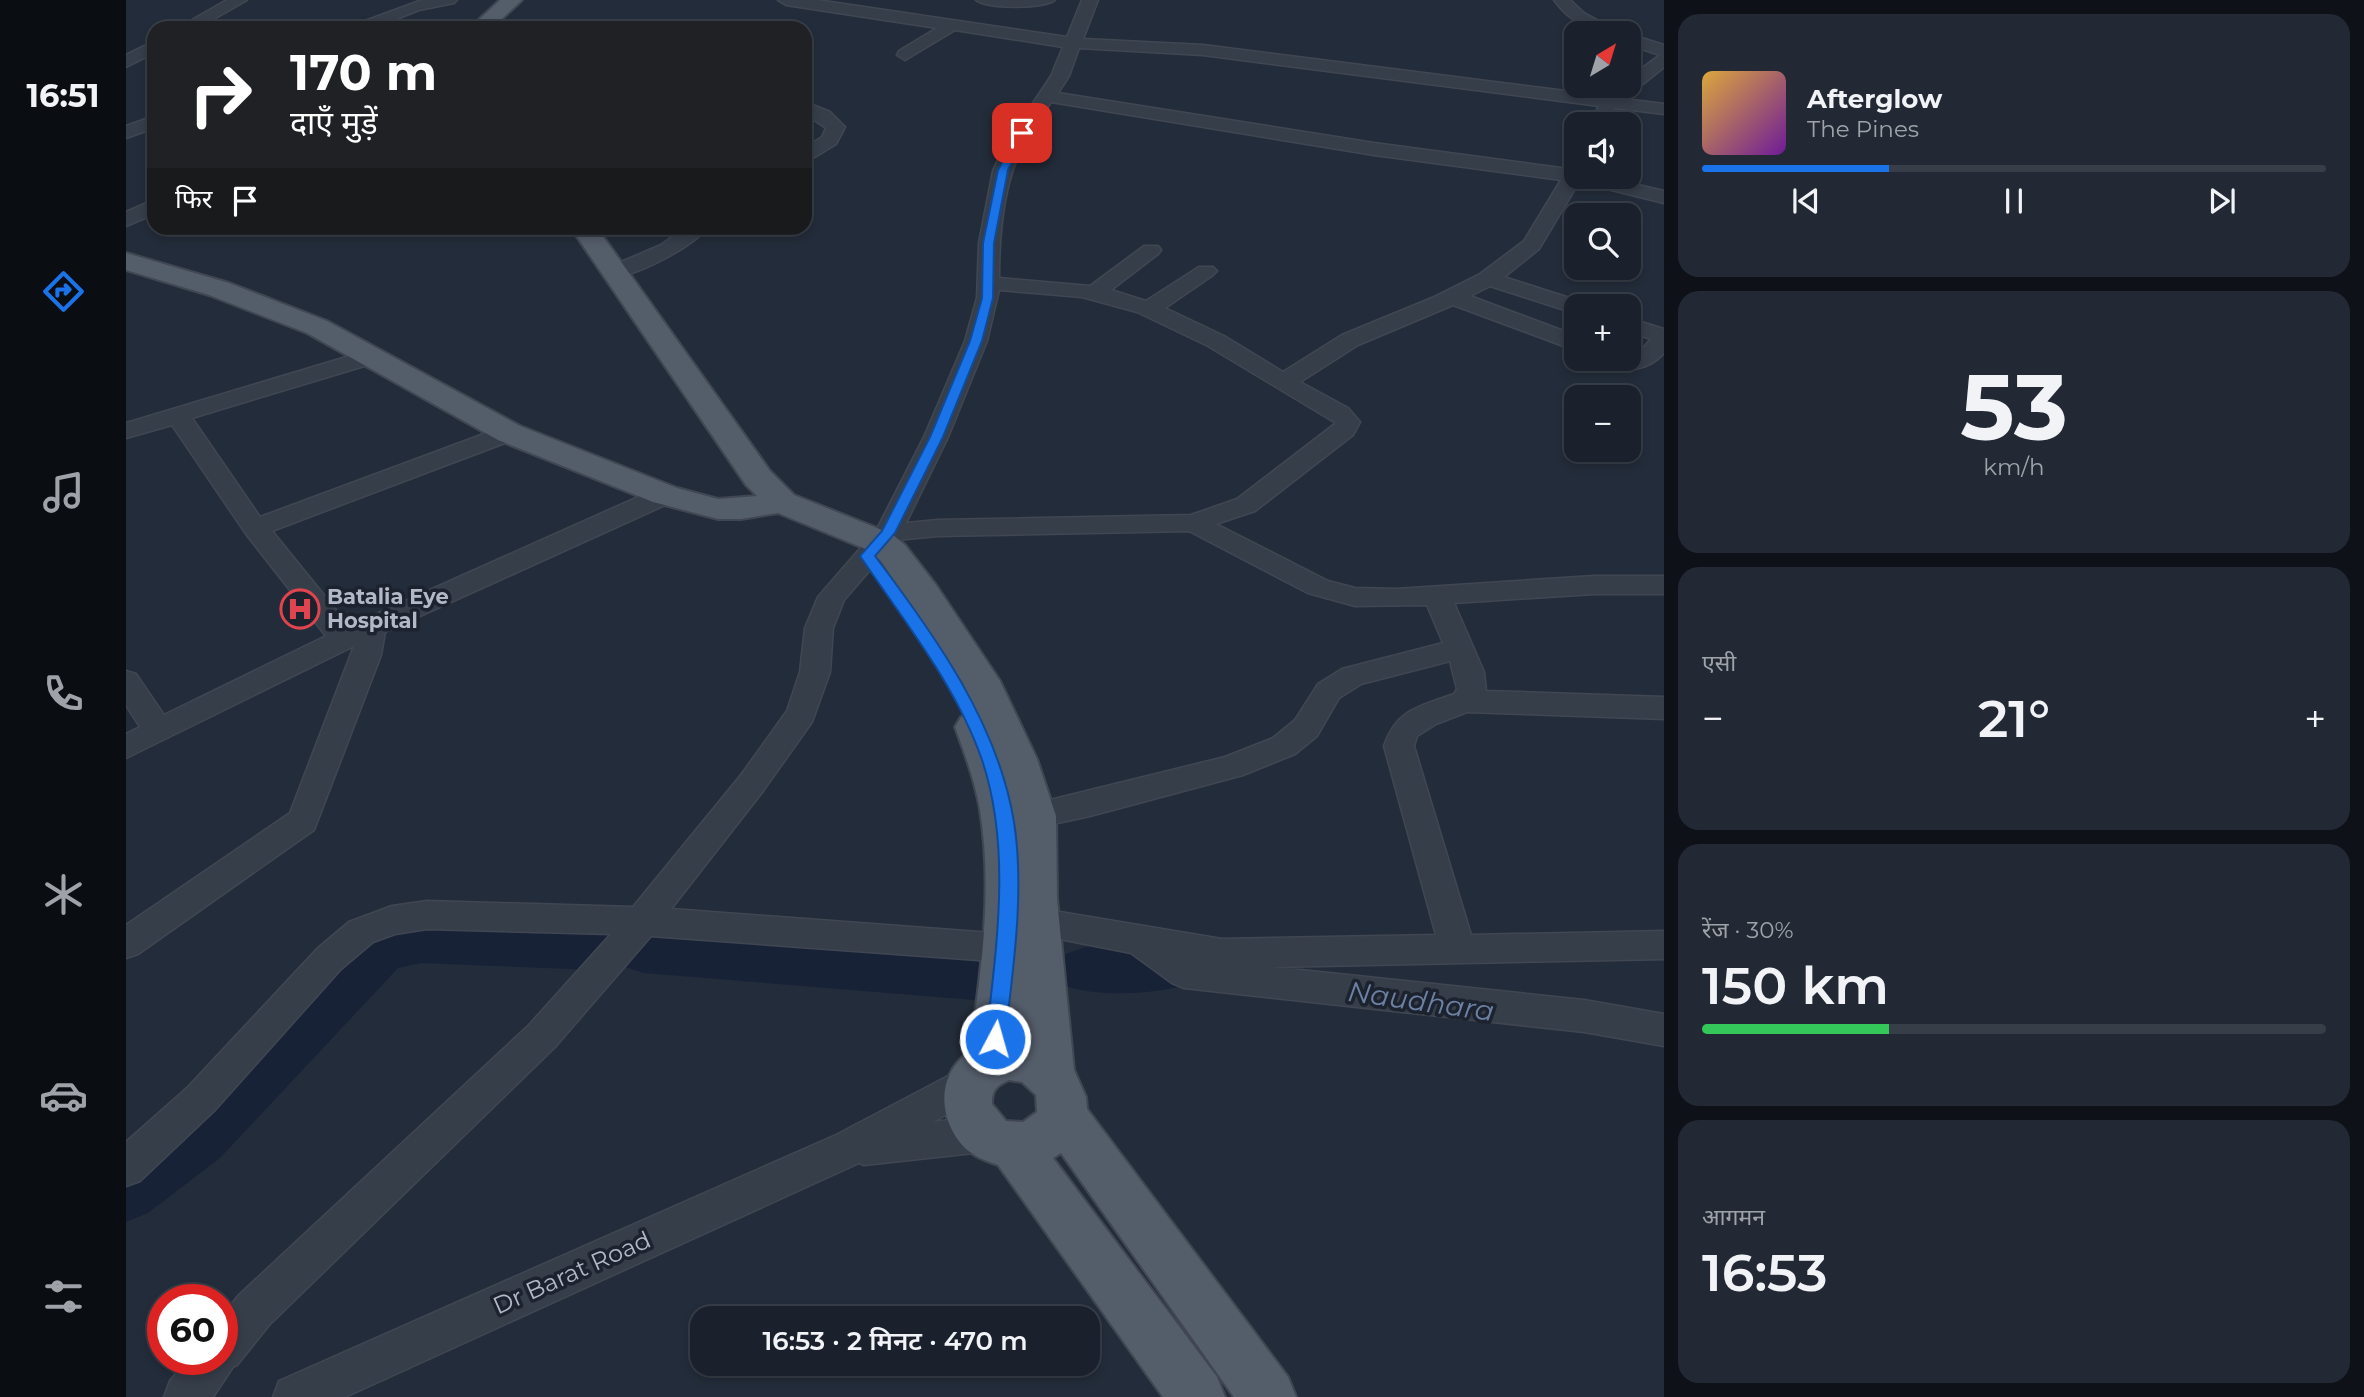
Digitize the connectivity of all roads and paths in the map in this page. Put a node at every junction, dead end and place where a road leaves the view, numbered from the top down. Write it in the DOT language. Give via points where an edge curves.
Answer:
graph roads {
  1 [pos="239,0"];
  2 [pos="449,0"];
  3 [pos="512,0"];
  4 [pos="786,0"];
  5 [pos="984,0"];
  6 [pos="1047,0"];
  7 [pos="1090,0"];
  8 [pos="1562,0"];
  9 [pos="199,21"];
  10 [pos="378,21"];
  11 [pos="488,21"];
  12 [pos="1579,21"];
  13 [pos="952,25"];
  14 [pos="1072,43"];
  15 [pos="1642,43"];
  16 [pos="147,50"];
  17 [pos="1664,51"];
  18 [pos="905,55"];
  19 [pos="1664,59"];
  20 [pos="126,62"];
  21 [pos="1642,74"];
  22 [pos="1564,88"];
  23 [pos="1046,96"];
  24 [pos="1630,98"];
  25 [pos="133,107"];
  26 [pos="1664,109"];
  27 [pos="812,110"];
  28 [pos="147,114"];
  29 [pos="147,122"];
  30 [pos="126,133"];
  31 [pos="812,152"];
  32 [pos="1564,172"];
  33 [pos="1567,189"];
  34 [pos="1634,189"];
  35 [pos="1664,197"];
  36 [pos="147,210"];
  37 [pos="126,220"];
  38 [pos="589,235"];
  39 [pos="680,235"];
  40 [pos="1151,250"];
  41 [pos="126,261"];
  42 [pos="1206,271"];
  43 [pos="614,272"];
  44 [pos="1488,279"];
  45 [pos="988,283"];
  46 [pos="1094,293"];
  47 [pos="1452,297"];
  48 [pos="1564,304"];
  49 [pos="1148,309"];
  50 [pos="1641,329"];
  51 [pos="1664,337"];
  52 [pos="1564,339"];
  53 [pos="373,356"];
  54 [pos="1641,363"];
  55 [pos="1283,382"];
  56 [pos="178,415"];
  57 [pos="126,431"];
  58 [pos="509,433"];
  59 [pos="665,495"];
  60 [pos="766,495"];
  61 [pos="1193,523"];
  62 [pos="256,528"];
  63 [pos="879,544"];
  64 [pos="1664,586"];
  65 [pos="1437,595"];
  66 [pos="358,632"];
  67 [pos="1459,649"];
  68 [pos="126,681"];
  69 [pos="1465,701"];
  70 [pos="1664,708"];
  71 [pos="158,731"];
  72 [pos="126,747"];
  73 [pos="1020,819"];
  74 [pos="642,922"];
  75 [pos="1036,922"];
  76 [pos="1141,940"];
  77 [pos="126,944"];
  78 [pos="1664,945"];
  79 [pos="1006,948"];
  80 [pos="1458,950"];
  81 [pos="1664,1030"];
  82 [pos="982,1071"];
  83 [pos="1056,1095"];
  84 [pos="998,1140"];
  85 [pos="850,1148"];
  86 [pos="126,1168"];
  87 [pos="238,1330"];
  88 [pos="203,1375"];
  89 [pos="186,1397"];
  90 [pos="295,1397"];
  91 [pos="1197,1397"];
  92 [pos="1268,1397"];
  1 -- 9 [label="street"];
  2 -- 10 [label="street" via="415,6"];
  3 -- 11 [label="main road"];
  4 -- 13 [label="street"];
  5 -- 6 [label="street"];
  7 -- 14 [label="street"];
  8 -- 12 [label="street"];
  13 -- 14 [label="street"];
  13 -- 18 [label="street"];
  14 -- 22 [label="street" via="1203,50"];
  14 -- 23 [label="street" via="1060,76"];
  15 -- 17 [label="street"];
  16 -- 20 [label="street"];
  19 -- 21 [label="street"];
  23 -- 32 [label="street" via="1374,149"];
  23 -- 45 [label="street" via="1003,170 989,243"];
  24 -- 26 [label="street"];
  25 -- 28 [label="street"];
  27 -- 31 [label="street" via="836,127 829,140"];
  29 -- 30 [label="street"];
  33 -- 44 [label="street" via="1532,245"];
  34 -- 35 [label="street"];
  36 -- 37 [label="street"];
  38 -- 43 [label="main road"];
  39 -- 43 [label="street" via="668,250"];
  40 -- 46 [label="street"];
  41 -- 53 [label="main road" via="305,322"];
  42 -- 49 [label="street"];
  43 -- 60 [label="main road"];
  44 -- 47 [label="street"];
  44 -- 48 [label="street"];
  45 -- 46 [label="street"];
  45 -- 63 [label="street" via="976,341 936,437"];
  46 -- 49 [label="street"];
  47 -- 52 [label="street"];
  47 -- 55 [label="street" via="1350,340"];
  49 -- 55 [label="street" via="1189,325"];
  50 -- 51 [label="street"];
  51 -- 54 [label="street"];
  53 -- 56 [label="street"];
  53 -- 58 [label="main road"];
  55 -- 61 [label="street" via="1340,413 1348,422 1344,430 1246,505"];
  56 -- 57 [label="street"];
  56 -- 62 [label="street"];
  58 -- 59 [label="main road"];
  58 -- 62 [label="street"];
  59 -- 60 [label="main road" via="718,509"];
  59 -- 66 [label="street"];
  60 -- 63 [label="main road"];
  61 -- 63 [label="street" via="938,528"];
  61 -- 65 [label="street" via="1318,587 1355,597"];
  62 -- 66 [label="street"];
  63 -- 73 [label="main road" via="893,553 923,593 981,681 1017,759"];
  63 -- 74 [label="street" via="832,597 819,628 815,672 801,714"];
  64 -- 65 [label="street" via="1594,584"];
  65 -- 67 [label="street"];
  66 -- 71 [label="street"];
  66 -- 77 [label="street" via="367,655 303,821"];
  67 -- 69 [label="street" via="1472,689"];
  67 -- 73 [label="street" via="1352,676 1328,691 1306,729 1284,746 1232,767"];
  68 -- 71 [label="street"];
  69 -- 70 [label="street"];
  69 -- 80 [label="street" via="1424,716 1404,730 1399,746"];
  71 -- 72 [label="street"];
  73 -- 75 [label="main road"];
  73 -- 79 [label="main road"];
  74 -- 79 [label="street"];
  74 -- 86 [label="street" via="426,915 391,920 361,932 329,959 201,1099"];
  74 -- 87 [label="street" via="542,1036"];
  75 -- 76 [label="street"];
  75 -- 83 [label="main road"];
  76 -- 80 [label="street" via="1222,954"];
  76 -- 81 [label="street" via="1184,973 1584,1016"];
  78 -- 80 [label="street"];
  79 -- 82 [label="main road"];
  82 -- 83 [label="main road" via="1023,1060 1038,1065"];
  82 -- 84 [label="main road" via="966,1094 967,1108 972,1123"];
  82 -- 85 [label="street, Dr Barat Road"];
  83 -- 84 [label="main road" via="1055,1128 1045,1138 1030,1145"];
  83 -- 92 [label="main road"];
  84 -- 85 [label="street, Dr Barat Road"];
  84 -- 91 [label="main road"];
  85 -- 90 [label="street, Dr Barat Road"];
  88 -- 89 [label="street"];
}
